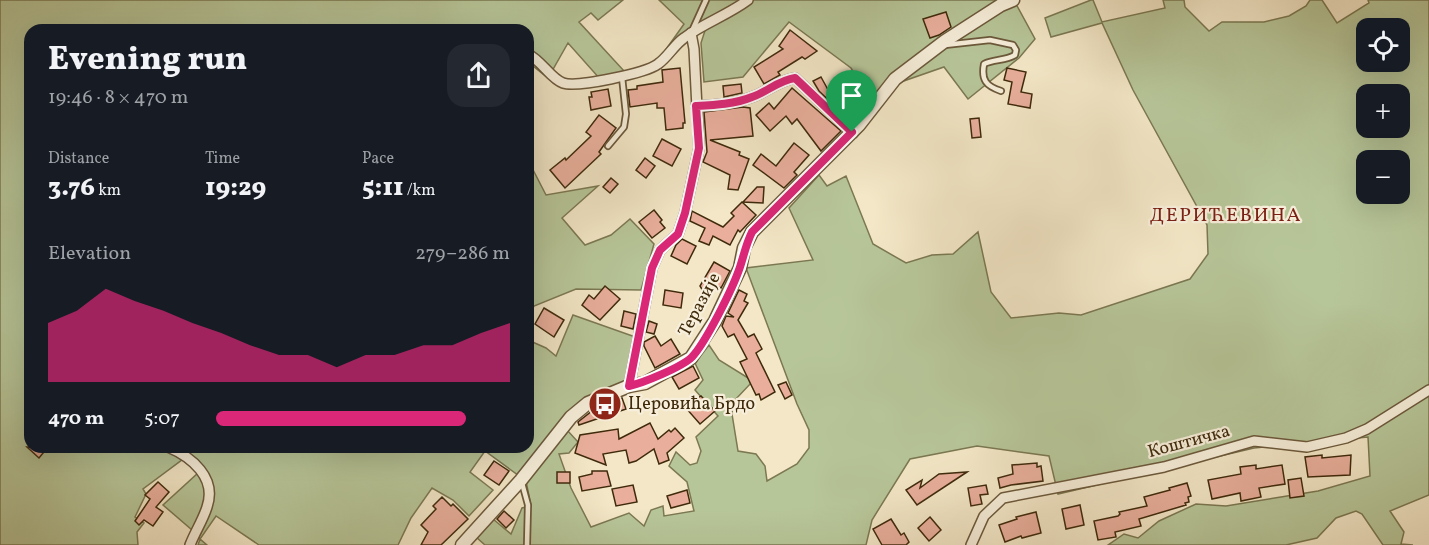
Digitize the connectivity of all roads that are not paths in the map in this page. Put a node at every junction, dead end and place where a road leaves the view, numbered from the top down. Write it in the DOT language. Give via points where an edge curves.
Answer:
graph roads {
  1 [pos="706,0"];
  2 [pos="748,0"];
  3 [pos="1012,0"];
  4 [pos="691,33"];
  5 [pos="939,45"];
  6 [pos="534,58"];
  7 [pos="622,77"];
  8 [pos="1001,91"];
  9 [pos="696,106"];
  10 [pos="852,132"];
  11 [pos="608,146"];
  12 [pos="629,386"];
  13 [pos="1429,390"];
  14 [pos="178,453"];
  15 [pos="521,480"];
  16 [pos="190,545"];
  17 [pos="462,545"];
  18 [pos="527,545"];
  19 [pos="971,545"];
  1 -- 4 [label="lane"];
  2 -- 4 [label="street"];
  3 -- 5 [label="street, Теразије"];
  4 -- 7 [label="street" via="658,64"];
  4 -- 9 [label="street"];
  5 -- 8 [label="lane" via="990,40 1013,45 1015,55 984,64 985,82"];
  5 -- 10 [label="street, Теразије" via="895,79"];
  6 -- 7 [label="street" via="565,84"];
  7 -- 11 [label="lane" via="624,126"];
  9 -- 10 [label="street" via="732,103 795,78"];
  9 -- 12 [label="street" via="699,148 685,213 678,234 660,250 652,268"];
  10 -- 12 [label="street, Теразије" via="752,232 715,321 691,358"];
  12 -- 15 [label="street, Теразије" via="588,403 570,417"];
  13 -- 19 [label="street, Коштичка" via="1346,438 1307,447 1254,441 1164,468 1003,498 984,516"];
  14 -- 16 [label="street" via="194,462 209,487 207,508"];
  15 -- 17 [label="street, Теразије"];
  15 -- 18 [label="lane" via="528,505"];
}
